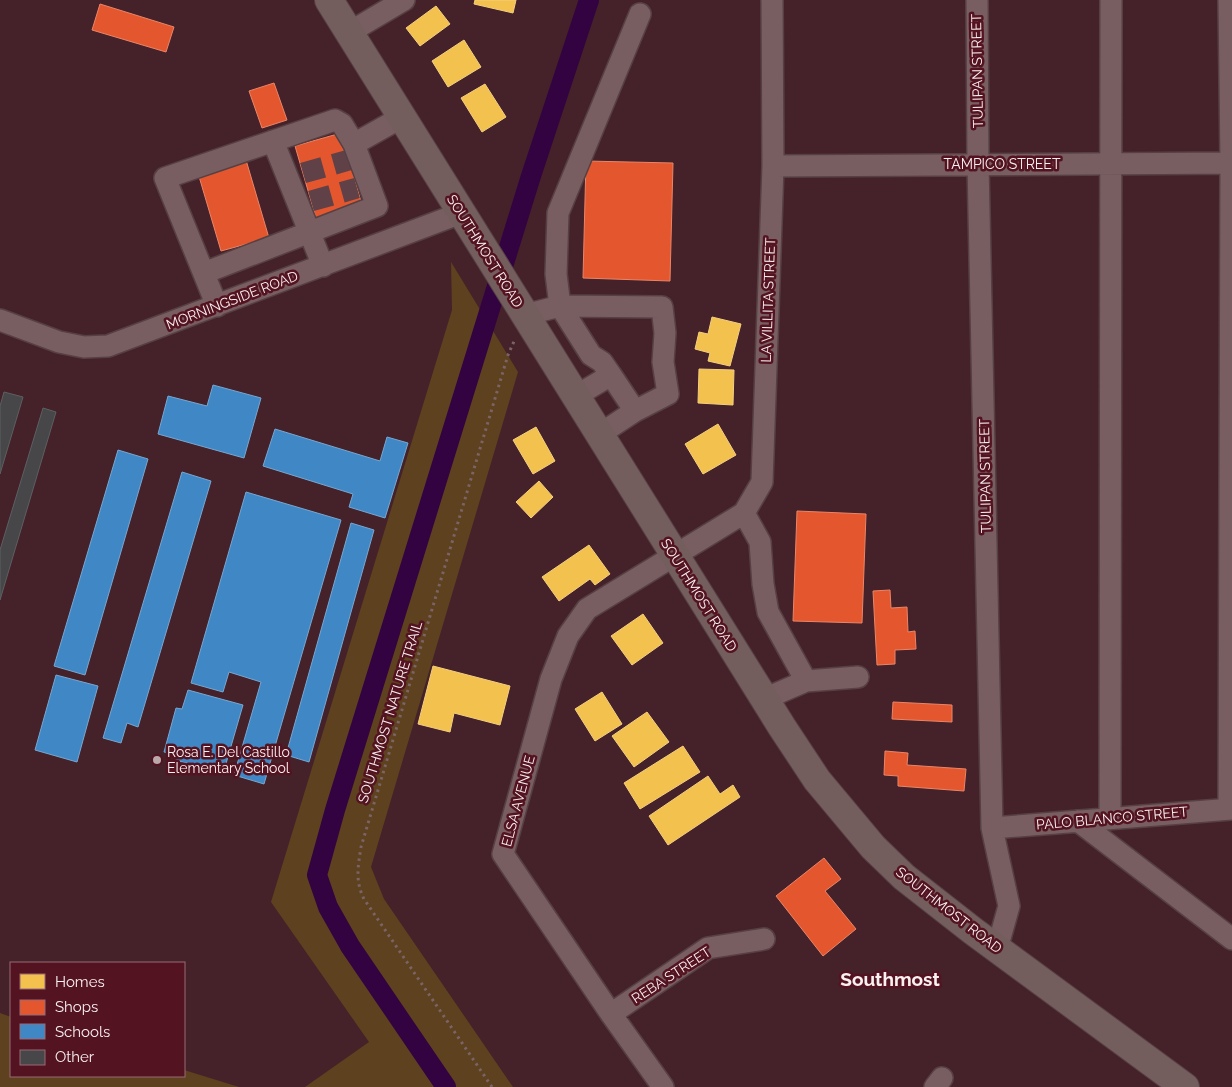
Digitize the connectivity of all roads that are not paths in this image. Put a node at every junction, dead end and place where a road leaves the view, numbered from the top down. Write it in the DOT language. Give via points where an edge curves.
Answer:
graph roads {
  1 [pos="330,0"];
  2 [pos="404,0"];
  3 [pos="772,0"];
  4 [pos="976,0"];
  5 [pos="1111,0"];
  6 [pos="1229,0"];
  7 [pos="640,14"];
  8 [pos="350,32"];
  9 [pos="402,118"];
  10 [pos="273,141"];
  11 [pos="354,154"];
  12 [pos="1232,163"];
  13 [pos="978,164"];
  14 [pos="1112,164"];
  15 [pos="773,166"];
  16 [pos="467,223"];
  17 [pos="310,232"];
  18 [pos="323,266"];
  19 [pos="204,272"];
  20 [pos="217,306"];
  21 [pos="560,306"];
  22 [pos="525,315"];
  23 [pos="0,320"];
  24 [pos="611,374"];
  25 [pos="576,396"];
  26 [pos="635,411"];
  27 [pos="600,434"];
  28 [pos="744,513"];
  29 [pos="674,555"];
  30 [pos="858,677"];
  31 [pos="806,681"];
  32 [pos="764,699"];
  33 [pos="1230,809"];
  34 [pos="1110,818"];
  35 [pos="1078,821"];
  36 [pos="992,828"];
  37 [pos="764,939"];
  38 [pos="1232,939"];
  39 [pos="998,949"];
  40 [pos="611,1014"];
  41 [pos="663,1087"];
  42 [pos="1185,1087"];
  1 -- 8 [label="main road, SOUTHMOST ROAD"];
  2 -- 8 [label="street"];
  3 -- 15 [label="street, LA VILLITA STREET"];
  4 -- 13 [label="street, TULIPAN STREET"];
  5 -- 14 [label="street"];
  6 -- 12 [label="street"];
  7 -- 21 [label="street" via="558,214 556,274"];
  8 -- 9 [label="main road, SOUTHMOST ROAD"];
  9 -- 11 [label="street"];
  9 -- 16 [label="main road, SOUTHMOST ROAD"];
  10 -- 11 [label="street" via="335,120 342,124"];
  10 -- 17 [label="street" via="295,175 305,203"];
  10 -- 19 [label="street" via="165,178"];
  11 -- 17 [label="street" via="363,186 377,206"];
  12 -- 14 [label="street, TAMPICO STREET"];
  12 -- 33 [label="street"];
  13 -- 14 [label="street, TAMPICO STREET"];
  13 -- 15 [label="street, TAMPICO STREET"];
  13 -- 36 [label="street, TULIPAN STREET"];
  14 -- 34 [label="street"];
  15 -- 28 [label="street, LA VILLITA STREET" via="762,482"];
  16 -- 18 [label="street, MORNINGSIDE ROAD"];
  16 -- 22 [label="main road, SOUTHMOST ROAD"];
  17 -- 18 [label="street"];
  17 -- 19 [label="street"];
  18 -- 20 [label="street, MORNINGSIDE ROAD"];
  19 -- 20 [label="street"];
  20 -- 23 [label="street, MORNINGSIDE ROAD" via="108,346 84,347 59,342"];
  21 -- 22 [label="street"];
  21 -- 24 [label="street" via="591,355 602,362"];
  21 -- 26 [label="street" via="662,307 663,362 668,394"];
  22 -- 25 [label="main road, SOUTHMOST ROAD"];
  24 -- 25 [label="street"];
  24 -- 26 [label="street"];
  25 -- 27 [label="main road, SOUTHMOST ROAD"];
  26 -- 27 [label="street"];
  27 -- 29 [label="main road, SOUTHMOST ROAD"];
  28 -- 29 [label="street, LA VILLITA STREET"];
  28 -- 31 [label="street" via="760,542 768,612"];
  29 -- 32 [label="main road, SOUTHMOST ROAD"];
  29 -- 40 [label="street, ELSA AVENUE" via="587,609 568,636 551,679 503,854"];
  30 -- 31 [label="street"];
  31 -- 32 [label="street"];
  32 -- 39 [label="main road, SOUTHMOST ROAD" via="818,780 873,846 904,878"];
  33 -- 34 [label="street, PALO BLANCO STREET"];
  34 -- 35 [label="street, PALO BLANCO STREET"];
  35 -- 36 [label="street, PALO BLANCO STREET"];
  35 -- 38 [label="street"];
  36 -- 39 [label="street, TULIPAN STREET" via="1009,906"];
  37 -- 40 [label="street, REBA STREET" via="708,948"];
  39 -- 42 [label="main road, SOUTHMOST ROAD"];
  40 -- 41 [label="street, ELSA AVENUE"];
}
